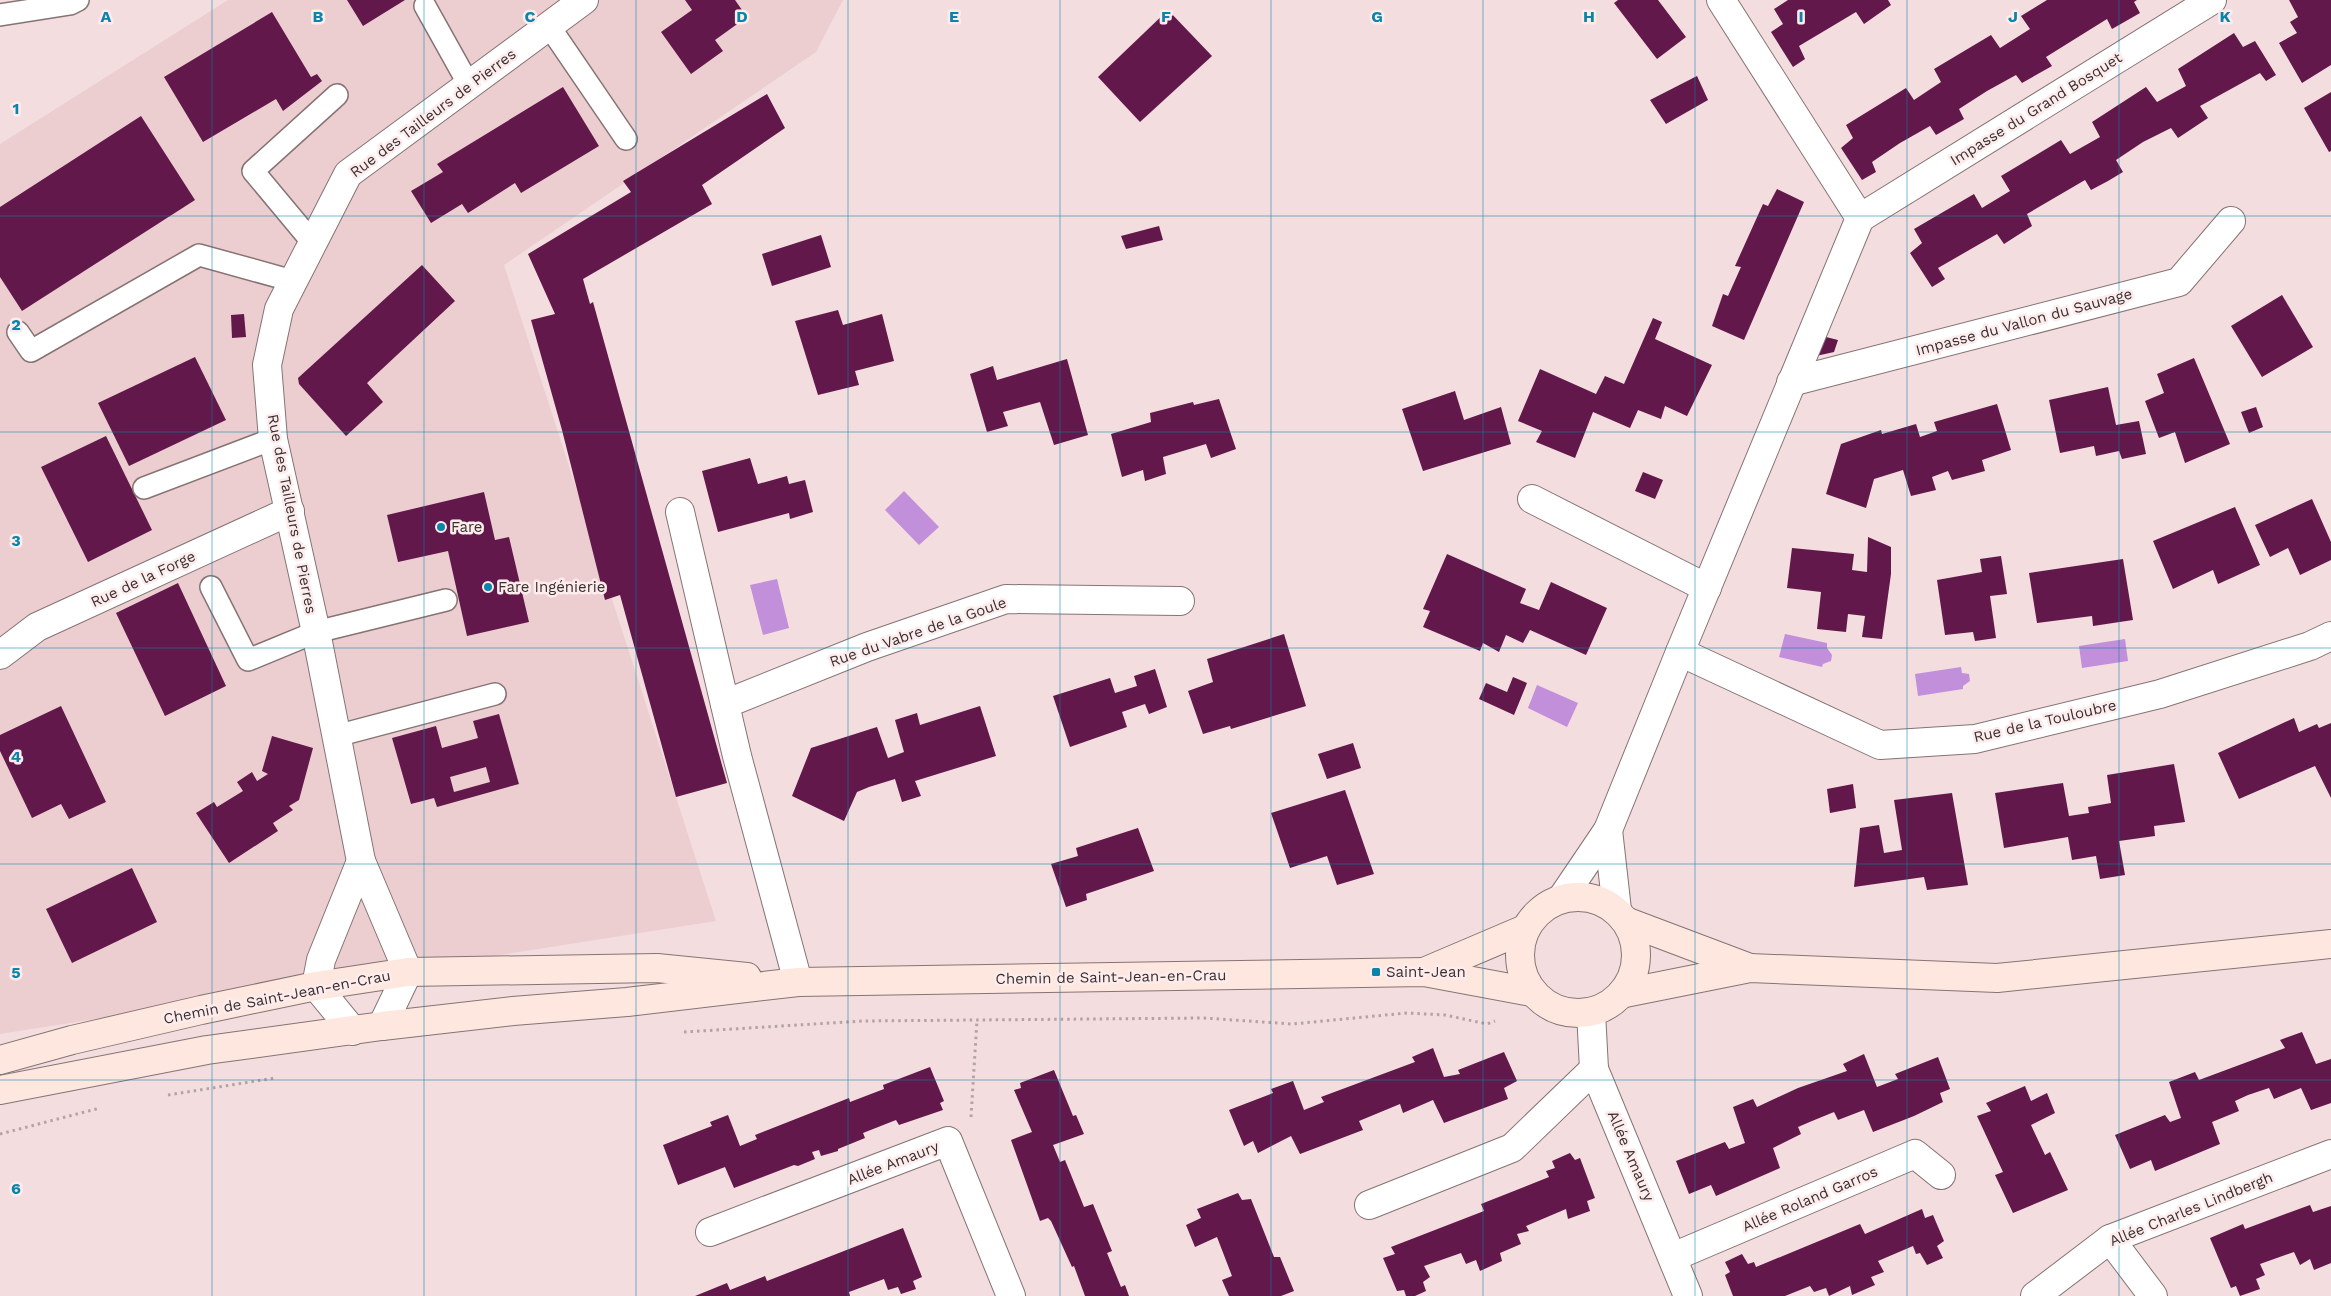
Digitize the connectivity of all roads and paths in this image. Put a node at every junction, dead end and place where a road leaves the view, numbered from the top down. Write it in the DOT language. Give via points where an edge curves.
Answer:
graph roads {
  1 [pos="4,0"];
  2 [pos="78,0"];
  3 [pos="584,0"];
  4 [pos="2212,0"];
  5 [pos="1731,4"];
  6 [pos="425,6"];
  7 [pos="0,15"];
  8 [pos="549,26"];
  9 [pos="468,85"];
  10 [pos="337,95"];
  11 [pos="626,139"];
  12 [pos="1860,218"];
  13 [pos="2231,221"];
  14 [pos="312,243"];
  15 [pos="293,281"];
  16 [pos="18,332"];
  17 [pos="1791,382"];
  18 [pos="274,439"];
  19 [pos="144,488"];
  20 [pos="1532,499"];
  21 [pos="290,511"];
  22 [pos="680,512"];
  23 [pos="211,587"];
  24 [pos="1707,588"];
  25 [pos="446,600"];
  26 [pos="1180,601"];
  27 [pos="316,632"];
  28 [pos="2331,636"];
  29 [pos="1680,652"];
  30 [pos="0,655"];
  31 [pos="495,694"];
  32 [pos="725,704"];
  33 [pos="336,736"];
  34 [pos="1608,830"];
  35 [pos="361,861"];
  36 [pos="1562,898"];
  37 [pos="1623,916"];
  38 [pos="1525,929"];
  39 [pos="2331,944"];
  40 [pos="1750,968"];
  41 [pos="408,972"];
  42 [pos="1424,972"];
  43 [pos="798,982"];
  44 [pos="316,986"];
  45 [pos="1625,992"];
  46 [pos="1540,999"];
  47 [pos="1591,1012"];
  48 [pos="978,1020"];
  49 [pos="382,1026"];
  50 [pos="353,1031"];
  51 [pos="684,1032"];
  52 [pos="0,1060"];
  53 [pos="1594,1069"];
  54 [pos="280,1077"];
  55 [pos="0,1090"];
  56 [pos="166,1095"];
  57 [pos="102,1107"];
  58 [pos="0,1134"];
  59 [pos="948,1142"];
  60 [pos="2331,1154"];
  61 [pos="1942,1175"];
  62 [pos="1369,1205"];
  63 [pos="710,1232"];
  64 [pos="2110,1239"];
  65 [pos="1673,1257"];
  66 [pos="1011,1296"];
  67 [pos="1688,1296"];
  68 [pos="2034,1296"];
  69 [pos="2154,1296"];
  1 -- 7 [label="lane"];
  2 -- 7 [label="lane"];
  3 -- 8 [label="street, Rue des Tailleurs de Pierres"];
  4 -- 12 [label="street, Impasse du Grand Bosquet"];
  5 -- 12 [label="street"];
  6 -- 9 [label="lane"];
  8 -- 9 [label="street, Rue des Tailleurs de Pierres"];
  8 -- 11 [label="lane"];
  9 -- 14 [label="street, Rue des Tailleurs de Pierres" via="348,174"];
  10 -- 14 [label="lane" via="253,171"];
  12 -- 17 [label="street"];
  13 -- 17 [label="street, Impasse du Vallon du Sauvage" via="2178,282"];
  14 -- 15 [label="street, Rue des Tailleurs de Pierres"];
  15 -- 16 [label="lane" via="199,255 31,351"];
  15 -- 18 [label="street, Rue des Tailleurs de Pierres" via="279,309 266,365"];
  17 -- 24 [label="street"];
  18 -- 19 [label="lane"];
  18 -- 21 [label="street, Rue des Tailleurs de Pierres"];
  20 -- 24 [label="street"];
  21 -- 27 [label="street, Rue des Tailleurs de Pierres"];
  21 -- 30 [label="street, Rue de la Forge" via="37,627"];
  22 -- 32 [label="street"];
  23 -- 27 [label="lane" via="248,660"];
  24 -- 29 [label="street"];
  25 -- 27 [label="lane"];
  26 -- 32 [label="street, Rue du Vabre de la Goule" via="1006,599 867,647"];
  27 -- 33 [label="street, Rue des Tailleurs de Pierres"];
  28 -- 29 [label="street, Rue de la Touloubre" via="2310,646 2160,694 1984,737 1880,745"];
  29 -- 34 [label="street"];
  31 -- 33 [label="lane"];
  32 -- 43 [label="street"];
  33 -- 35 [label="street, Rue des Tailleurs de Pierres"];
  34 -- 36 [label="street"];
  34 -- 37 [label="street"];
  35 -- 41 [label="street, Rue des Tailleurs de Pierres"];
  35 -- 44 [label="street" via="321,960"];
  36 -- 37 [label="street" via="1581,896 1601,900"];
  36 -- 38 [label="street" via="1537,912"];
  37 -- 40 [label="street"];
  37 -- 45 [label="street" via="1634,939 1637,959"];
  38 -- 42 [label="street"];
  38 -- 46 [label="street" via="1520,946 1520,967"];
  39 -- 40 [label="street" via="1997,978"];
  40 -- 45 [label="street"];
  41 -- 43 [label="street, Chemin de Saint-Jean-en-Crau" via="657,968"];
  41 -- 44 [label="street, Chemin de Saint-Jean-en-Crau"];
  41 -- 49 [label="street"];
  42 -- 43 [label="street, Chemin de Saint-Jean-en-Crau"];
  42 -- 46 [label="street"];
  43 -- 49 [label="street, Chemin de Saint-Jean-en-Crau"];
  44 -- 50 [label="street"];
  44 -- 52 [label="street, Chemin de Saint-Jean-en-Crau" via="72,1040"];
  45 -- 47 [label="street" via="1612,1003"];
  46 -- 47 [label="street" via="1560,1011 1575,1014"];
  46 -- 48 [label="path" via="1487,1024 1446,1014 1407,1013 1292,1024 1204,1018"];
  47 -- 53 [label="street, Allée Amaury"];
  48 -- 51 [label="path" via="863,1021"];
  48 -- 59 [label="path" via="970,1132"];
  49 -- 50 [label="street, Chemin de Saint-Jean-en-Crau"];
  50 -- 55 [label="street, Chemin de Saint-Jean-en-Crau" via="207,1050"];
  53 -- 62 [label="street" via="1512,1148"];
  53 -- 65 [label="street, Allée Amaury"];
  54 -- 56 [label="path"];
  57 -- 58 [label="path"];
  59 -- 63 [label="street, Allée Amaury"];
  59 -- 66 [label="street, Allée Amaury"];
  60 -- 64 [label="street, Allée Charles Lindbergh"];
  61 -- 65 [label="street, Allée Roland Garros" via="1915,1154"];
  64 -- 68 [label="street, Allée Charles Lindbergh"];
  64 -- 69 [label="street"];
  65 -- 67 [label="street, Allée Amaury"];
}
